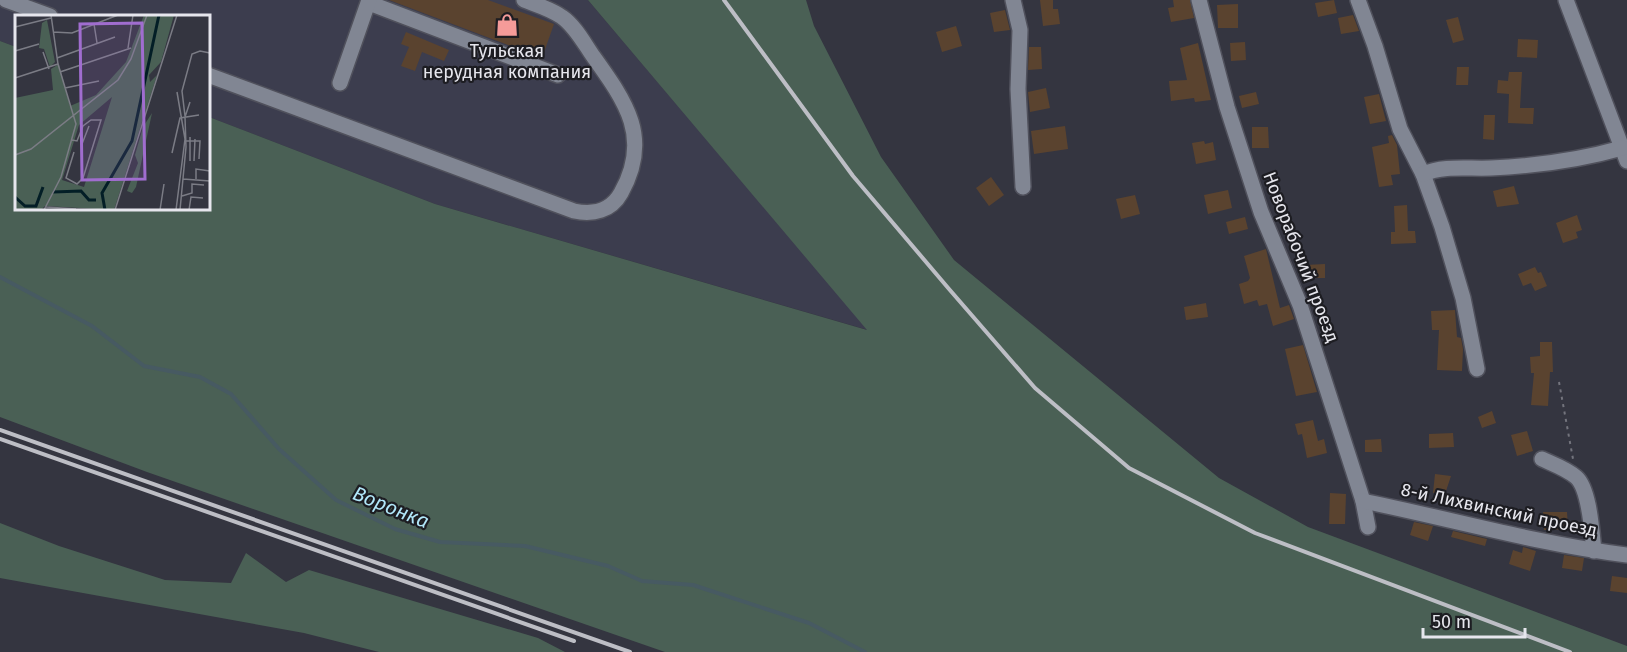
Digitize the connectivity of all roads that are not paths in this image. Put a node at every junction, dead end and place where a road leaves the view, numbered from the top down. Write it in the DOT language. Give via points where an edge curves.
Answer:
graph roads {
  1 [pos="6,0"];
  2 [pos="524,0"];
  3 [pos="1013,0"];
  4 [pos="1199,0"];
  5 [pos="1358,0"];
  6 [pos="1566,0"];
  7 [pos="369,1"];
  8 [pos="47,15"];
  9 [pos="558,75"];
  10 [pos="210,76"];
  11 [pos="340,82"];
  12 [pos="1625,154"];
  13 [pos="1423,174"];
  14 [pos="1023,187"];
  15 [pos="1478,369"];
  16 [pos="1542,459"];
  17 [pos="1363,501"];
  18 [pos="1368,527"];
  19 [pos="1594,551"];
  20 [pos="1627,555"];
  1 -- 8 [label="street"];
  2 -- 10 [label="street" via="554,12 570,24 622,97 633,122 631,175 614,205 604,210 574,211"];
  3 -- 14 [label="street" via="1020,30 1018,89"];
  4 -- 17 [label="street, Новорабочий проезд" via="1227,108 1261,212 1307,325"];
  5 -- 13 [label="street" via="1400,129"];
  6 -- 12 [label="street"];
  7 -- 9 [label="street"];
  7 -- 11 [label="street"];
  12 -- 13 [label="street" via="1492,168 1435,169"];
  13 -- 15 [label="street" via="1464,298"];
  16 -- 19 [label="street" via="1576,477 1583,488"];
  17 -- 18 [label="street, Новорабочий проезд"];
  17 -- 19 [label="street, 8-й Лихвинский проезд"];
  19 -- 20 [label="street, 8-й Лихвинский проезд"];
}
